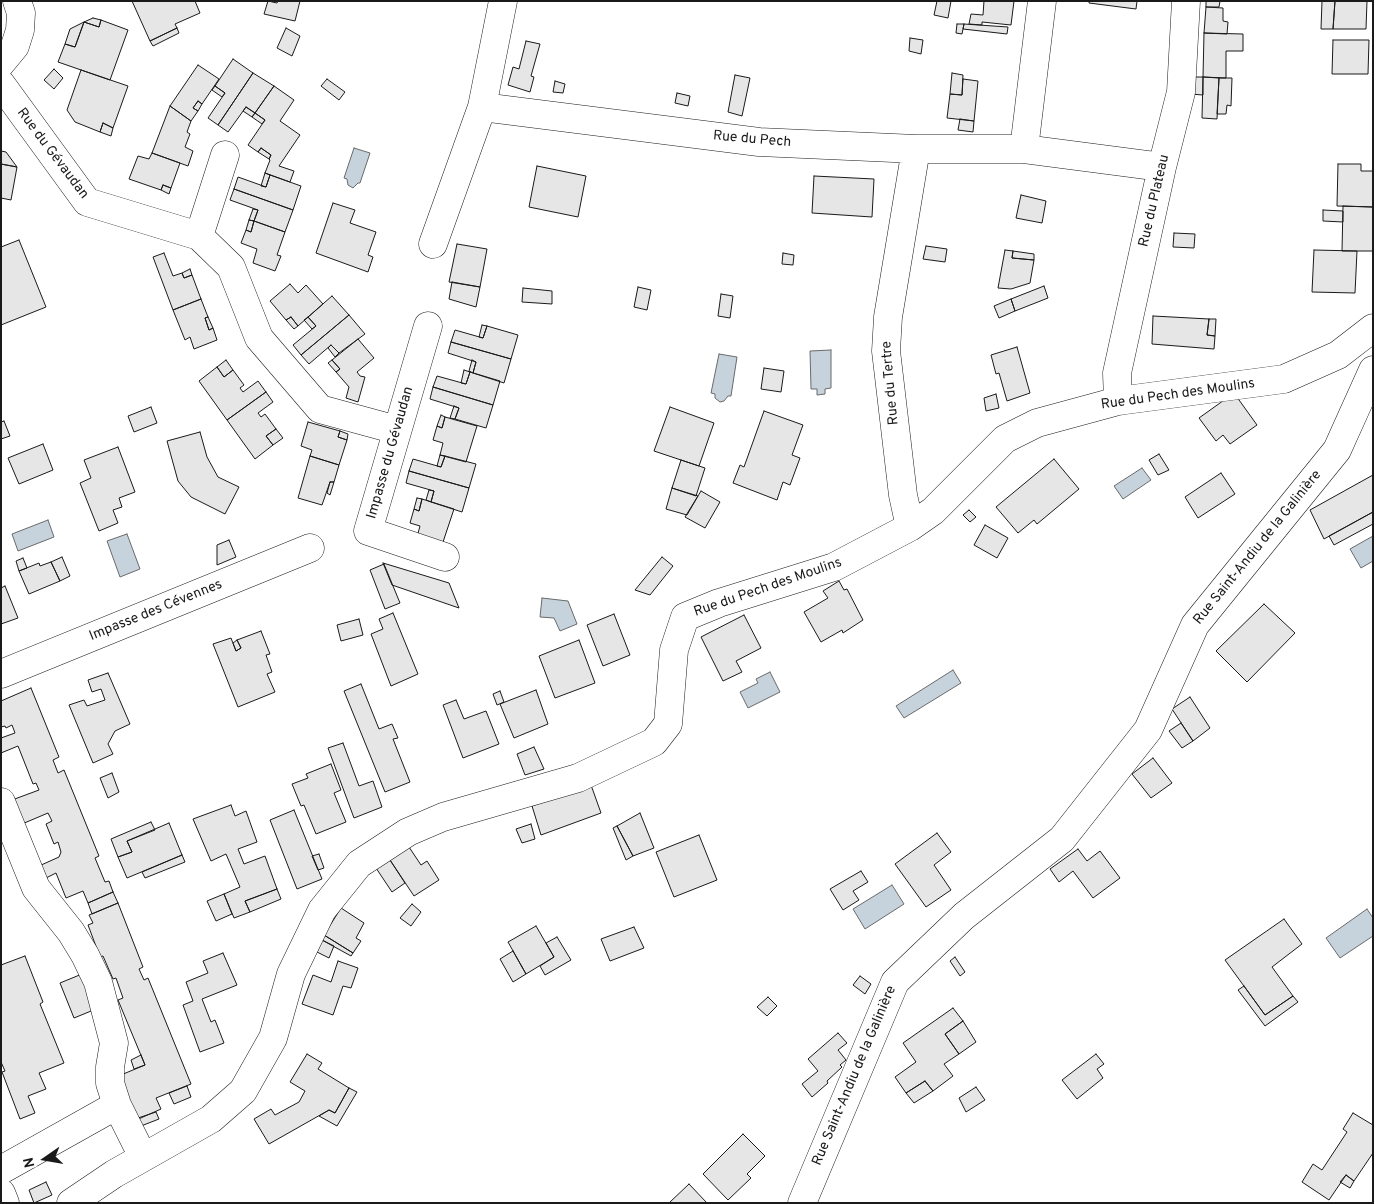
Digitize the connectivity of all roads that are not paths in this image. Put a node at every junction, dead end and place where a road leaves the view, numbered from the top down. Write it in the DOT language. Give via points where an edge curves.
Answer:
graph roads {
  1 [pos="17,1"];
  2 [pos="503,1"];
  3 [pos="1042,1"];
  4 [pos="1186,1"];
  5 [pos="1,63"];
  6 [pos="1,84"];
  7 [pos="482,107"];
  8 [pos="916,149"];
  9 [pos="1024,149"];
  10 [pos="225,155"];
  11 [pos="1162,167"];
  12 [pos="199,236"];
  13 [pos="433,244"];
  14 [pos="428,326"];
  15 [pos="1373,328"];
  16 [pos="1373,370"];
  17 [pos="1118,401"];
  18 [pos="397,430"];
  19 [pos="910,527"];
  20 [pos="310,548"];
  21 [pos="445,557"];
  22 [pos="1,674"];
  23 [pos="1,802"];
  24 [pos="117,1105"];
  25 [pos="143,1157"];
  26 [pos="1,1170"];
  27 [pos="1,1193"];
  28 [pos="5,1203"];
  29 [pos="71,1203"];
  30 [pos="802,1203"];
  1 -- 5 [label="street" via="21,13 20,30 15,46"];
  2 -- 7 [label="street"];
  3 -- 9 [label="street"];
  4 -- 11 [label="street, Rue du Plateau" via="1181,92"];
  6 -- 12 [label="street, Rue du Gévaudan" via="87,202"];
  7 -- 8 [label="street, Rue du Pech" via="759,142"];
  7 -- 13 [label="street"];
  8 -- 9 [label="street, Rue du Pech"];
  8 -- 19 [label="street, Rue du Tertre" via="888,317 886,351 903,495"];
  9 -- 11 [label="street, Rue du Pech"];
  10 -- 12 [label="street"];
  11 -- 17 [label="street, Rue du Plateau" via="1117,374"];
  12 -- 18 [label="street, Rue du Gévaudan" via="231,267 259,338 320,409"];
  14 -- 18 [label="street, Impasse du Gévaudan"];
  15 -- 17 [label="street, Rue du Pech des Moulins" via="1338,355 1284,379"];
  16 -- 30 [label="street, Rue Saint-Andiu de la Galinière" via="1337,450 1195,625 1142,738 1062,840 964,916 895,982"];
  17 -- 19 [label="street, Rue du Pech des Moulins" via="1037,423 1005,439 933,511"];
  18 -- 21 [label="street, Impasse du Gévaudan" via="368,531"];
  19 -- 25 [label="street, Rue du Pech des Moulins" via="834,567 685,617 674,650 668,724 654,742 578,778 443,817 408,832 359,864 322,910 291,974 273,1038 243,1091 211,1119"];
  20 -- 22 [label="street, Impasse des Cévennes"];
  23 -- 24 [label="street" via="36,888 71,932 98,982 114,1043 110,1083"];
  24 -- 25 [label="street"];
  24 -- 26 [label="street"];
  25 -- 29 [label="street, Rue du Pech des Moulins"];
  27 -- 28 [label="street"];
}
